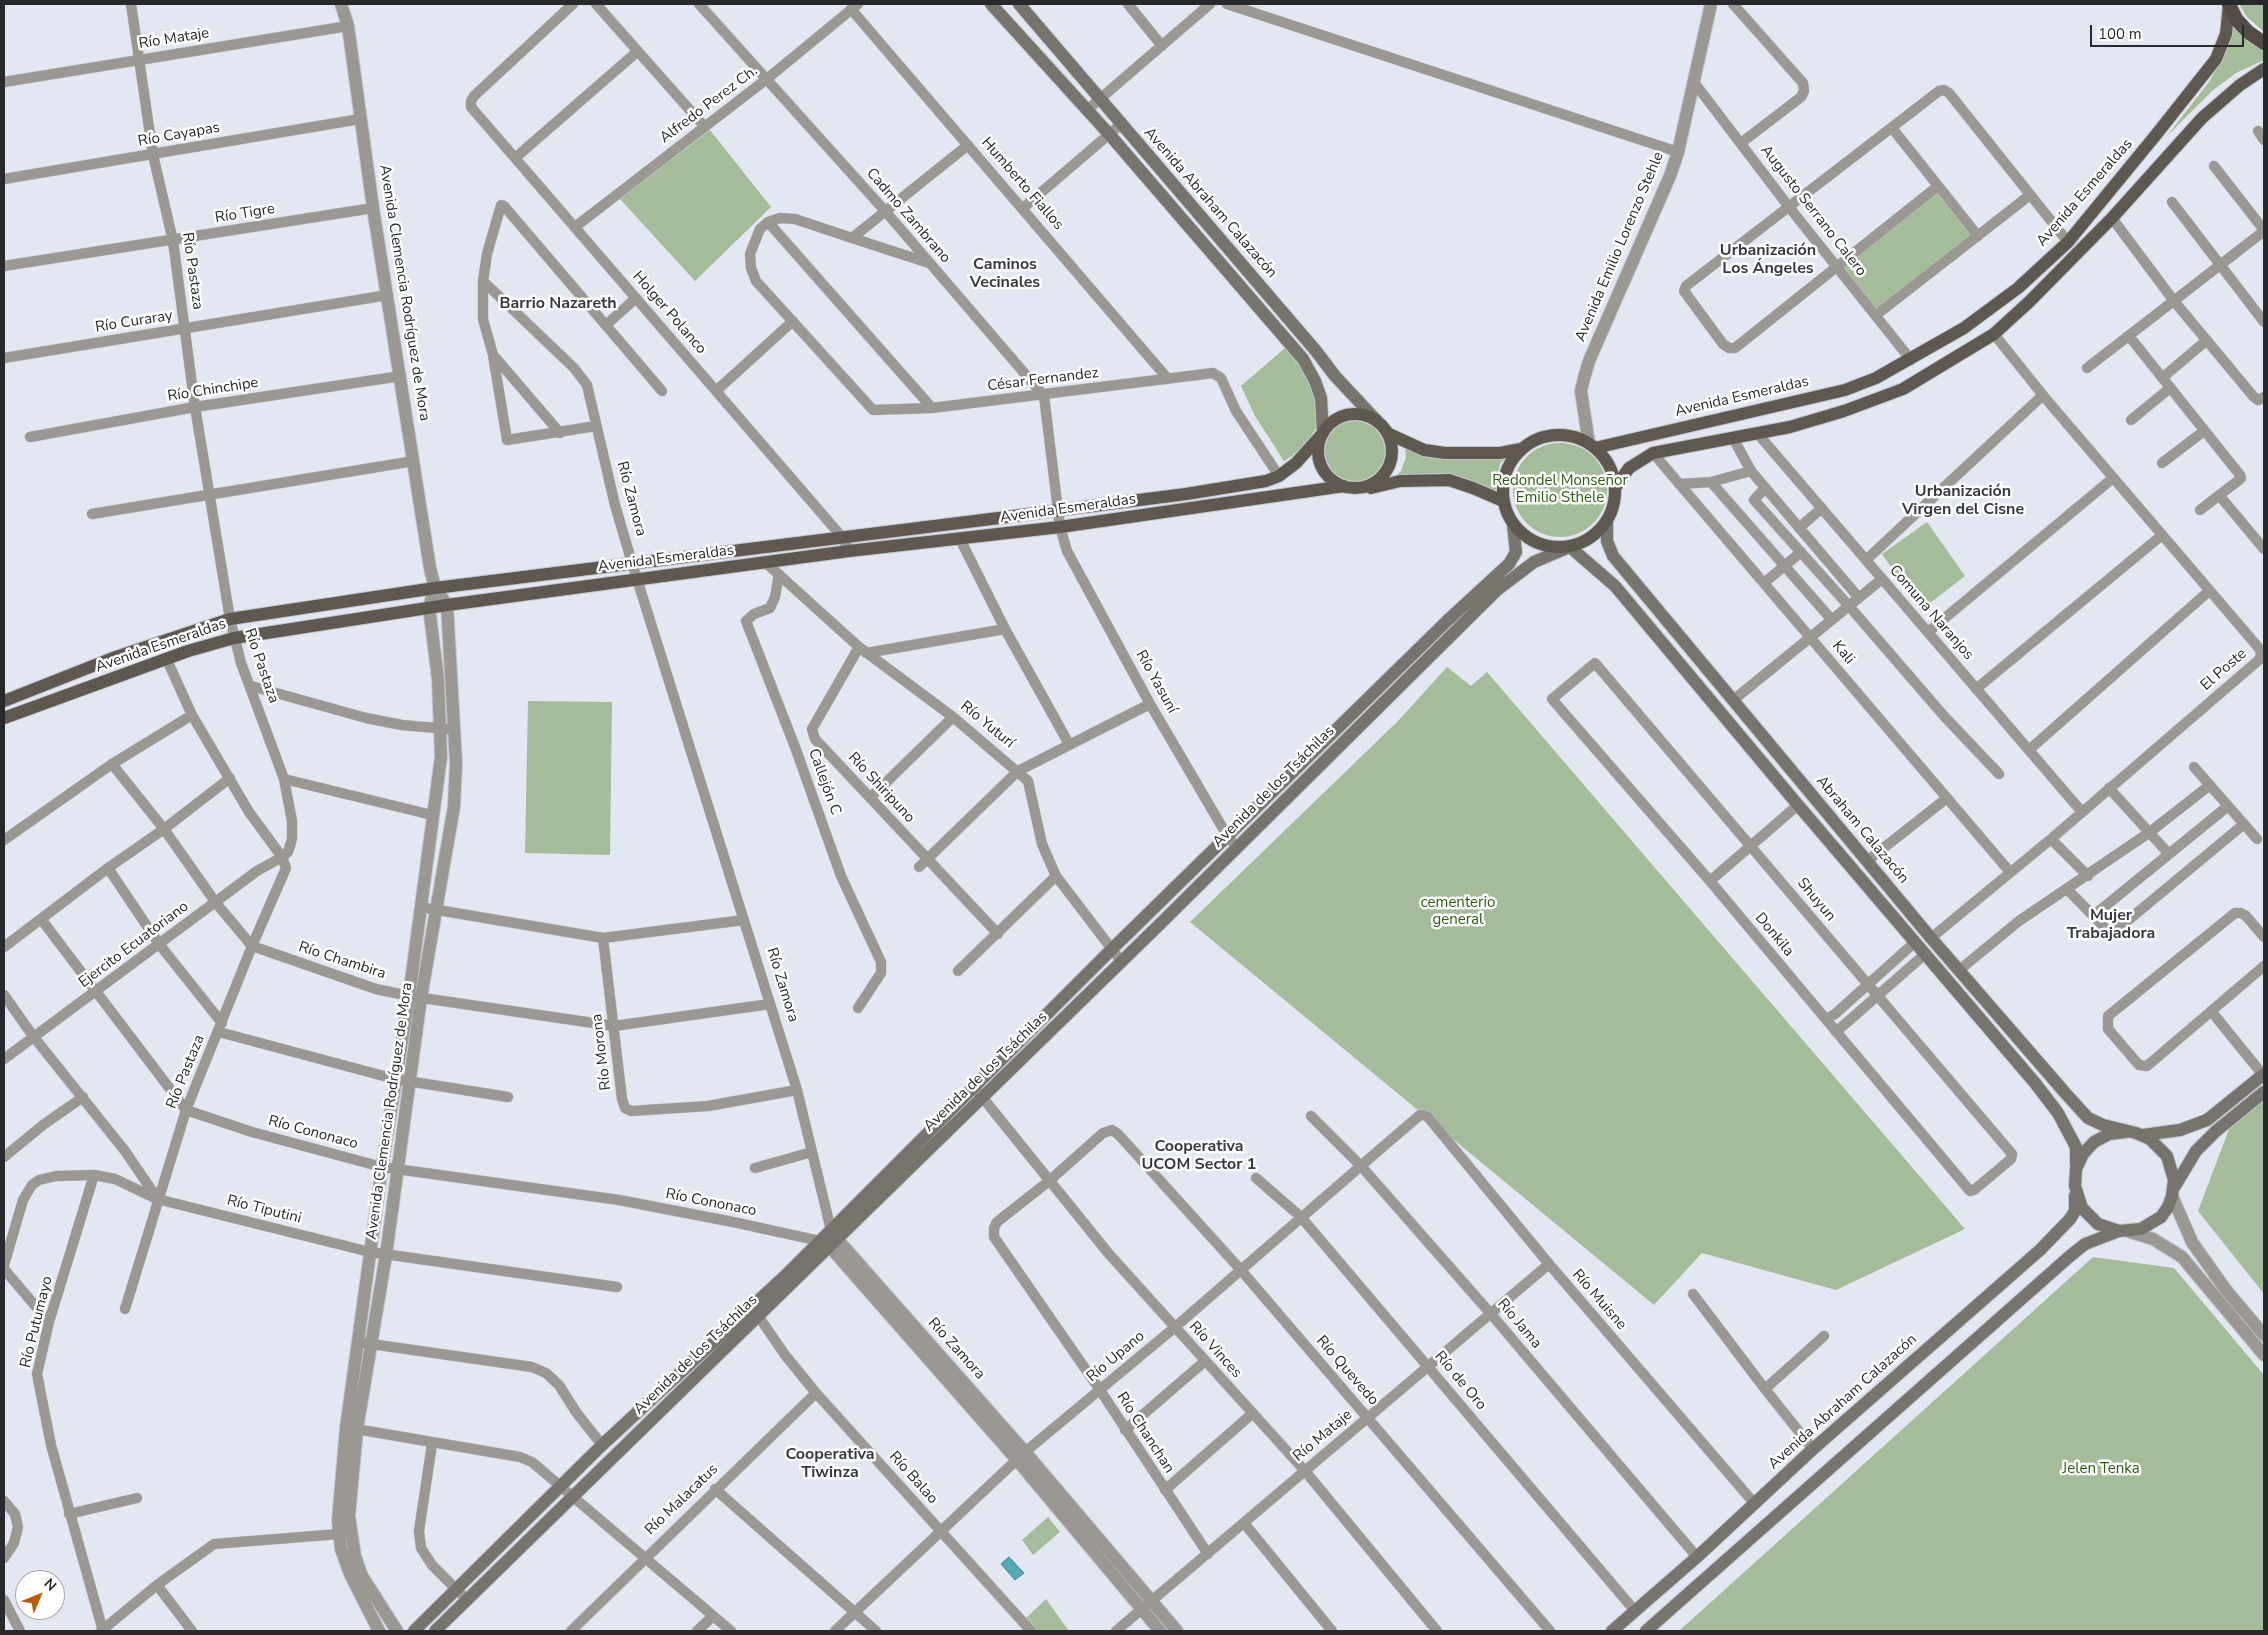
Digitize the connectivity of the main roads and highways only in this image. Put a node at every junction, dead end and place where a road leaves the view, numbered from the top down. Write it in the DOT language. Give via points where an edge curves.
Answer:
graph roads {
  1 [pos="991,4"];
  2 [pos="1019,4"];
  3 [pos="2229,4"];
  4 [pos="2264,42"];
  5 [pos="2264,69"];
  6 [pos="1378,422"];
  7 [pos="1323,433"];
  8 [pos="1388,433"];
  9 [pos="1592,446"];
  10 [pos="1521,449"];
  11 [pos="1344,486"];
  12 [pos="1358,488"];
  13 [pos="1615,488"];
  14 [pos="1503,502"];
  15 [pos="1607,521"];
  16 [pos="1514,525"];
  17 [pos="1568,547"];
  18 [pos="4,702"];
  19 [pos="6,717"];
  20 [pos="2264,1074"];
  21 [pos="2264,1092"];
  22 [pos="2126,1132"];
  23 [pos="2142,1135"];
  24 [pos="2076,1169"];
  25 [pos="2075,1186"];
  26 [pos="2173,1192"];
  27 [pos="2124,1231"];
  28 [pos="829,1239"];
  29 [pos="414,1631"];
  30 [pos="434,1631"];
  31 [pos="1612,1631"];
  32 [pos="1646,1631"];
  1 -- 7 [label="main road, Avenida Abraham Calazacón" via="1302,359 1316,381 1321,398"];
  2 -- 6 [label="main road, Avenida Abraham Calazacón" via="1335,376"];
  3 -- 4 [label="highway" via="2236,19"];
  3 -- 9 [label="main road, Avenida Esmeraldas" via="2226,34 2216,59 2068,242 2018,288 1964,328 1911,360 1845,390"];
  5 -- 13 [label="main road" via="2202,118 2112,218 1994,334 1902,389 1844,411 1790,427 1653,453 1629,468"];
  6 -- 7 [label="main road" via="1366,416 1342,416"];
  6 -- 8 [label="main road"];
  7 -- 11 [label="main road" via="1319,458 1324,470"];
  7 -- 18 [label="main road, Avenida Esmeraldas" via="1296,463 1266,481 1186,494 435,588 230,619 113,658"];
  8 -- 10 [label="main road" via="1424,450 1445,453 1500,453"];
  8 -- 12 [label="main road" via="1392,451 1388,469 1370,485"];
  9 -- 10 [label="main road" via="1569,436 1547,436"];
  9 -- 13 [label="main road" via="1605,459"];
  10 -- 14 [label="main road" via="1509,464 1503,482"];
  11 -- 12 [label="main road"];
  11 -- 19 [label="main road, Avenida Esmeraldas" via="1060,527 849,551 429,607 234,638 188,651"];
  12 -- 14 [label="main road" via="1377,488 1400,481 1449,480"];
  13 -- 15 [label="main road" via="1615,500"];
  14 -- 16 [label="main road"];
  15 -- 17 [label="main road" via="1591,538"];
  15 -- 22 [label="main road, Abraham Calazacón" via="1607,541 1613,556 1931,938 2088,1118"];
  16 -- 17 [label="main road" via="1537,544 1552,548"];
  16 -- 28 [label="main road, Avenida de los Tsáchilas" via="1516,552 1509,564 1447,620 1112,949"];
  17 -- 24 [label="main road" via="1615,586 1924,955 2002,1043 2058,1113 2076,1146"];
  17 -- 28 [label="main road, Avenida de los Tsáchilas" via="1534,562 1497,590 983,1098"];
  18 -- 19 [label="main road"];
  20 -- 23 [label="main road" via="2207,1120 2180,1130"];
  21 -- 26 [label="main road" via="2196,1151"];
  22 -- 23 [label="main road"];
  22 -- 24 [label="main road" via="2109,1134 2094,1142"];
  23 -- 26 [label="main road" via="2167,1156 2174,1172"];
  24 -- 25 [label="main road"];
  25 -- 27 [label="main road" via="2082,1208 2098,1224"];
  25 -- 31 [label="main road, Avenida Abraham Calazacón" via="2074,1211 2056,1234"];
  26 -- 27 [label="main road" via="2161,1217 2141,1229"];
  27 -- 32 [label="main road" via="2085,1244 2070,1256"];
  28 -- 29 [label="main road, Avenida de los Tsáchilas" via="602,1445"];
  28 -- 30 [label="main road, Avenida de los Tsáchilas" via="759,1317"];
}
